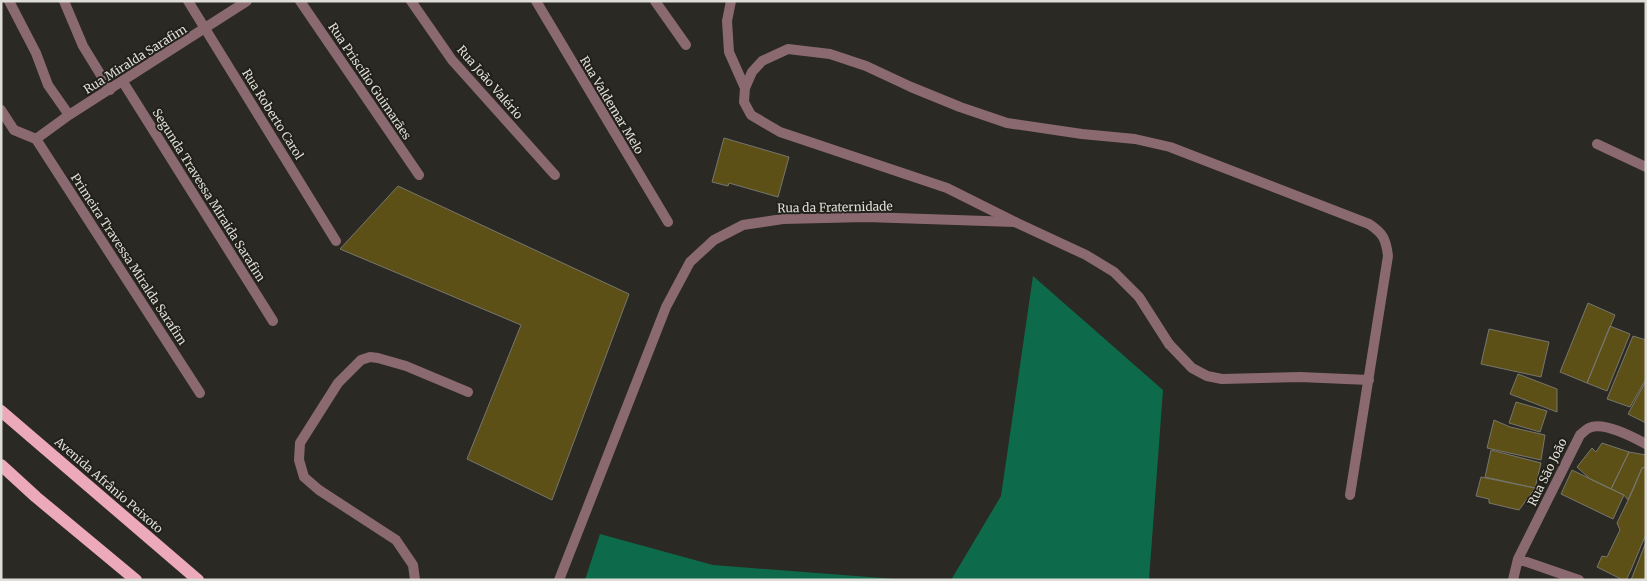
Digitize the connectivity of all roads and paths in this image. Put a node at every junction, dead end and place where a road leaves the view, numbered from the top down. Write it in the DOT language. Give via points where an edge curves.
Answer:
graph roads {
  1 [pos="9,1"];
  2 [pos="64,1"];
  3 [pos="188,1"];
  4 [pos="248,1"];
  5 [pos="300,1"];
  6 [pos="411,1"];
  7 [pos="536,1"];
  8 [pos="655,1"];
  9 [pos="731,1"];
  10 [pos="206,29"];
  11 [pos="686,45"];
  12 [pos="123,82"];
  13 [pos="745,88"];
  14 [pos="110,90"];
  15 [pos="1,110"];
  16 [pos="69,115"];
  17 [pos="36,139"];
  18 [pos="1597,144"];
  19 [pos="1646,167"];
  20 [pos="556,174"];
  21 [pos="419,175"];
  22 [pos="668,222"];
  23 [pos="1015,222"];
  24 [pos="336,241"];
  25 [pos="272,321"];
  26 [pos="1369,380"];
  27 [pos="468,392"];
  28 [pos="200,393"];
  29 [pos="1,411"];
  30 [pos="1646,444"];
  31 [pos="1,465"];
  32 [pos="1350,495"];
  33 [pos="1518,559"];
  34 [pos="136,580"];
  35 [pos="198,580"];
  36 [pos="415,580"];
  37 [pos="558,580"];
  38 [pos="1513,580"];
  39 [pos="1579,580"];
  1 -- 16 [label="street" via="36,53 48,85"];
  2 -- 14 [label="street" via="83,46"];
  3 -- 10 [label="street, Rua Roberto Carol"];
  4 -- 10 [label="street, Rua Miralda Sarafim"];
  5 -- 21 [label="street, Rua Priscílio Guimarães"];
  6 -- 20 [label="street, Rua João Valério" via="452,60"];
  7 -- 22 [label="street, Rua Valdemar Melo"];
  8 -- 11 [label="street"];
  9 -- 13 [label="street" via="729,52"];
  10 -- 12 [label="street, Rua Miralda Sarafim"];
  10 -- 24 [label="street, Rua Roberto Carol"];
  12 -- 14 [label="street, Rua Miralda Sarafim"];
  12 -- 25 [label="street, Segunda Travessa Miraida Sarafim"];
  13 -- 23 [label="street" via="744,102 751,116 780,132 947,188"];
  13 -- 26 [label="street" via="752,72 762,61 788,49 830,54 866,66 960,108 1007,123 1135,139 1170,147 1369,224 1381,232 1388,256"];
  14 -- 16 [label="street, Rua Miralda Sarafim"];
  15 -- 17 [label="street" via="14,130"];
  16 -- 17 [label="street, Rua Miralda Sarafim"];
  17 -- 28 [label="street, Primeira Travessa Miralda Sarafim"];
  18 -- 19 [label="street"];
  23 -- 26 [label="street, Rua da Fraternidade" via="1086,255 1114,272 1139,298 1168,344 1192,368 1207,376 1222,379 1300,377"];
  23 -- 37 [label="street, Rua da Fraternidade" via="866,217 784,219 743,225 714,240 690,262 666,308"];
  26 -- 32 [label="street"];
  27 -- 36 [label="street" via="406,366 370,357 361,360 338,383 300,443 299,460 304,478 396,540 413,566"];
  29 -- 35 [label="main road, Avenida Afrânio Peixoto"];
  30 -- 33 [label="street, Rua São João" via="1602,426 1590,427 1580,435"];
  31 -- 34 [label="main road"];
  33 -- 38 [label="street, Rua São João"];
  33 -- 39 [label="street"];
}
